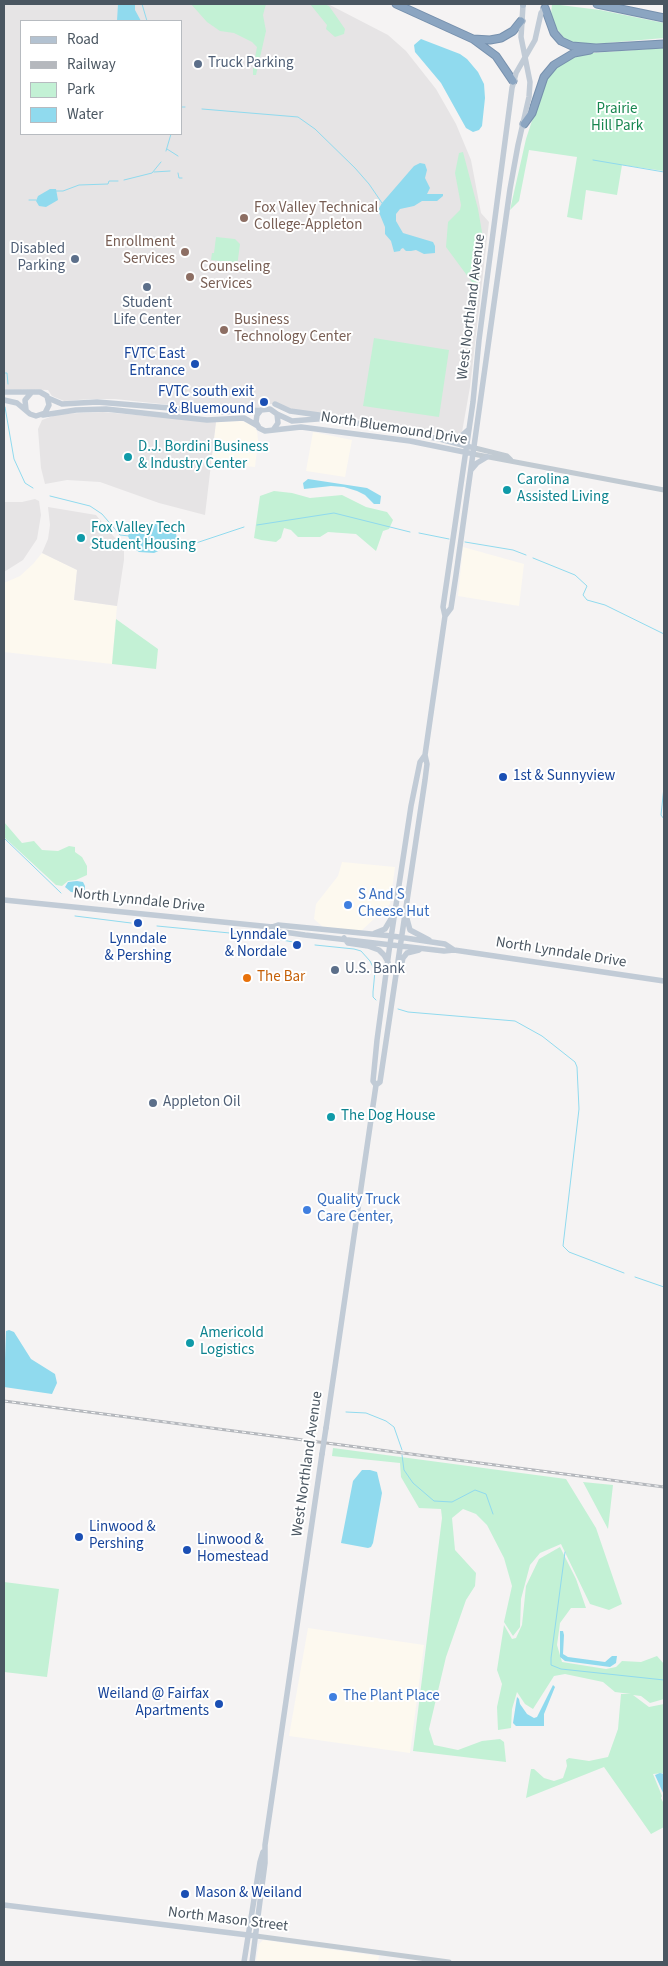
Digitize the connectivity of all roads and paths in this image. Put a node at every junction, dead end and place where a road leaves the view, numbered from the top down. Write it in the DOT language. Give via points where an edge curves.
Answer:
graph roads {
  1 [pos="396,4"];
  2 [pos="523,4"];
  3 [pos="597,4"];
  4 [pos="545,6"];
  5 [pos="664,18"];
  6 [pos="521,21"];
  7 [pos="473,39"];
  8 [pos="664,44"];
  9 [pos="596,48"];
  10 [pos="525,58"];
  11 [pos="513,81"];
  12 [pos="524,124"];
  13 [pos="4,392"];
  14 [pos="31,393"];
  15 [pos="48,398"];
  16 [pos="4,400"];
  17 [pos="275,404"];
  18 [pos="26,410"];
  19 [pos="261,410"];
  20 [pos="277,414"];
  21 [pos="43,415"];
  22 [pos="330,418"];
  23 [pos="258,426"];
  24 [pos="469,428"];
  25 [pos="273,430"];
  26 [pos="440,438"];
  27 [pos="466,449"];
  28 [pos="474,451"];
  29 [pos="487,457"];
  30 [pos="511,460"];
  31 [pos="471,470"];
  32 [pos="664,490"];
  33 [pos="445,616"];
  34 [pos="425,755"];
  35 [pos="4,900"];
  36 [pos="406,911"];
  37 [pos="395,913"];
  38 [pos="272,927"];
  39 [pos="373,934"];
  40 [pos="392,936"];
  41 [pos="402,937"];
  42 [pos="344,938"];
  43 [pos="430,942"];
  44 [pos="390,944"];
  45 [pos="400,945"];
  46 [pos="422,948"];
  47 [pos="454,950"];
  48 [pos="388,962"];
  49 [pos="664,981"];
  50 [pos="393,995"];
  51 [pos="376,1086"];
  52 [pos="265,1845"];
  53 [pos="4,1906"];
  54 [pos="248,1935"];
  55 [pos="256,1936"];
  56 [pos="244,1962"];
  57 [pos="252,1962"];
  58 [pos="450,1962"];
  1 -- 7 [label="highway"];
  2 -- 6 [label="main road, West Northland Avenue"];
  3 -- 5 [label="highway"];
  4 -- 9 [label="highway" via="551,28 561,41 578,47"];
  4 -- 10 [label="main road, West Northland Avenue" via="535,40"];
  6 -- 7 [label="highway" via="501,38"];
  6 -- 10 [label="main road, West Northland Avenue"];
  7 -- 11 [label="highway" via="496,56"];
  8 -- 9 [label="highway"];
  9 -- 12 [label="highway" via="574,53 554,65 544,77 532,113"];
  10 -- 11 [label="main road, West Northland Avenue"];
  10 -- 12 [label="main road, West Northland Avenue" via="530,87"];
  11 -- 24 [label="main road, West Northland Avenue"];
  12 -- 28 [label="main road, West Northland Avenue" via="510,189"];
  13 -- 14 [label="main road"];
  14 -- 15 [label="main road" via="40,392"];
  14 -- 18 [label="main road" via="25,400"];
  15 -- 19 [label="main road" via="62,404 97,402 210,412"];
  15 -- 21 [label="main road" via="49,407"];
  16 -- 18 [label="main road"];
  17 -- 22 [label="main road" via="290,411"];
  18 -- 21 [label="main road" via="34,416"];
  19 -- 20 [label="main road" via="270,409"];
  19 -- 23 [label="main road" via="256,418"];
  20 -- 22 [label="main road, North Bluemound Drive" via="292,421"];
  20 -- 25 [label="main road" via="278,423"];
  21 -- 23 [label="main road" via="106,409 207,420 244,418"];
  22 -- 26 [label="main road, North Bluemound Drive"];
  23 -- 25 [label="main road" via="264,431"];
  24 -- 26 [label="main road" via="459,438"];
  24 -- 27 [label="main road, West Northland Avenue"];
  25 -- 27 [label="main road, North Bluemound Drive" via="301,427"];
  26 -- 27 [label="main road, North Bluemound Drive"];
  27 -- 28 [label="main road, North Bluemound Drive"];
  27 -- 33 [label="main road, West Northland Avenue" via="443,607"];
  28 -- 29 [label="street, North Bluemound Drive"];
  28 -- 30 [label="street, North Bluemound Drive" via="506,456"];
  28 -- 31 [label="main road, West Northland Avenue"];
  29 -- 30 [label="street, North Bluemound Drive"];
  29 -- 31 [label="main road"];
  30 -- 32 [label="street, North Bluemound Drive"];
  31 -- 33 [label="main road, West Northland Avenue" via="451,608"];
  33 -- 34 [label="main road, West Northland Avenue"];
  34 -- 36 [label="main road, West Northland Avenue" via="427,764"];
  34 -- 37 [label="main road, West Northland Avenue" via="420,762 411,806"];
  35 -- 38 [label="main road, North Lynndale Drive"];
  36 -- 41 [label="main road, West Northland Avenue"];
  36 -- 43 [label="main road" via="410,930"];
  37 -- 39 [label="main road" via="385,929"];
  37 -- 40 [label="main road, West Northland Avenue"];
  38 -- 39 [label="main road, North Lynndale Drive"];
  38 -- 42 [label="main road, North Lynndale Drive" via="277,931"];
  39 -- 40 [label="main road, North Lynndale Drive"];
  40 -- 41 [label="main road, North Lynndale Drive"];
  40 -- 44 [label="main road, West Northland Avenue"];
  41 -- 43 [label="main road, North Lynndale Drive"];
  41 -- 45 [label="main road, West Northland Avenue"];
  42 -- 44 [label="main road, North Lynndale Drive"];
  42 -- 48 [label="main road" via="348,943 379,950"];
  43 -- 47 [label="main road, North Lynndale Drive" via="445,944"];
  44 -- 45 [label="main road, North Lynndale Drive"];
  44 -- 48 [label="main road, West Northland Avenue"];
  45 -- 46 [label="main road, North Lynndale Drive"];
  45 -- 50 [label="main road, West Northland Avenue"];
  46 -- 47 [label="main road, North Lynndale Drive"];
  46 -- 50 [label="main road" via="409,952 403,958 397,990"];
  47 -- 49 [label="main road, North Lynndale Drive"];
  48 -- 51 [label="main road, West Northland Avenue" via="373,1081"];
  50 -- 51 [label="main road, West Northland Avenue" via="380,1082"];
  51 -- 52 [label="main road, West Northland Avenue, bridge"];
  52 -- 54 [label="main road, West Northland Avenue"];
  52 -- 55 [label="main road, West Northland Avenue"];
  53 -- 54 [label="main road, North Mason Street"];
  54 -- 55 [label="main road, North Mason Street"];
  54 -- 56 [label="main road, West Northland Avenue"];
  55 -- 57 [label="main road, West Northland Avenue"];
  55 -- 58 [label="street, North Mason Street"];
}
